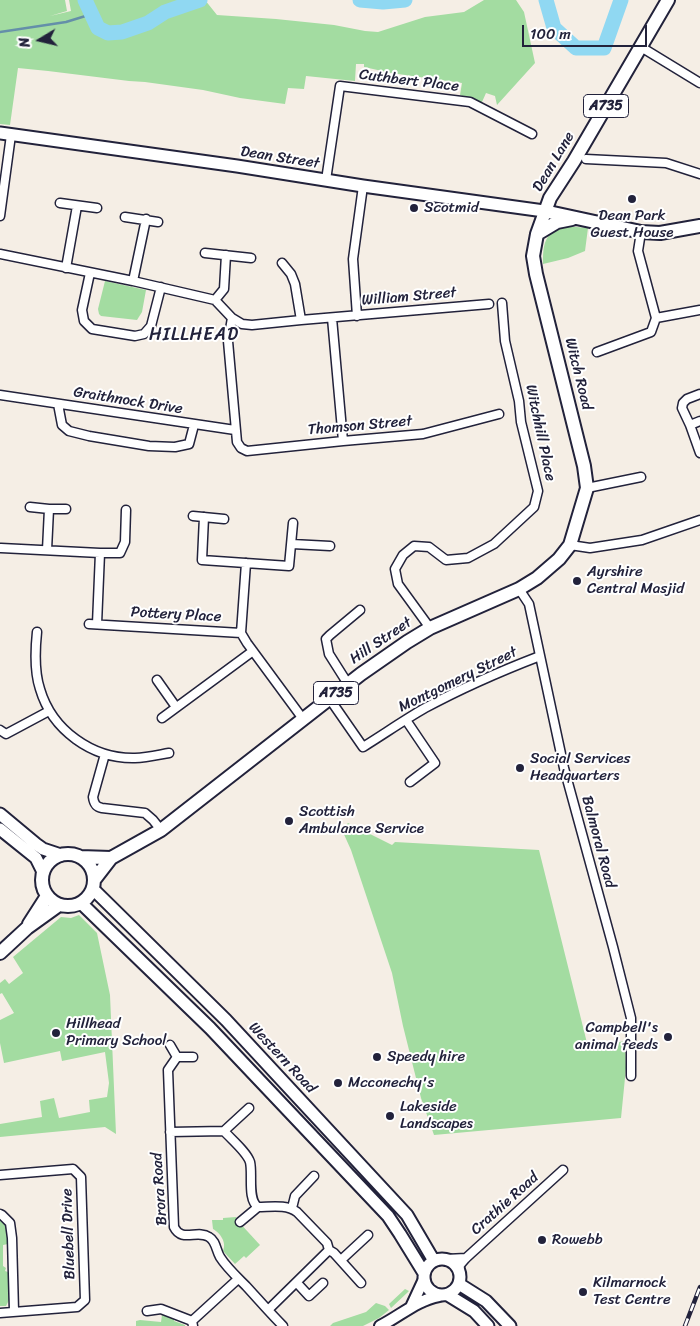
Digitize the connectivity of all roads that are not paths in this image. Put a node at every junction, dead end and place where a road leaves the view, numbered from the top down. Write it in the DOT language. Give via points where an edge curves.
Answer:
graph roads {
  1 [pos="668,0"];
  2 [pos="641,47"];
  3 [pos="700,71"];
  4 [pos="698,82"];
  5 [pos="5,134"];
  6 [pos="532,134"];
  7 [pos="586,159"];
  8 [pos="700,174"];
  9 [pos="326,180"];
  10 [pos="363,186"];
  11 [pos="2,194"];
  12 [pos="60,203"];
  13 [pos="77,206"];
  14 [pos="97,208"];
  15 [pos="544,211"];
  16 [pos="0,216"];
  17 [pos="125,216"];
  18 [pos="577,218"];
  19 [pos="146,219"];
  20 [pos="158,222"];
  21 [pos="700,226"];
  22 [pos="641,232"];
  23 [pos="537,234"];
  24 [pos="205,253"];
  25 [pos="0,254"];
  26 [pos="226,255"];
  27 [pos="251,258"];
  28 [pos="282,263"];
  29 [pos="66,268"];
  30 [pos="90,273"];
  31 [pos="133,281"];
  32 [pos="161,287"];
  33 [pos="216,300"];
  34 [pos="502,303"];
  35 [pos="488,304"];
  36 [pos="700,310"];
  37 [pos="358,316"];
  38 [pos="232,318"];
  39 [pos="332,318"];
  40 [pos="656,318"];
  41 [pos="301,320"];
  42 [pos="596,352"];
  43 [pos="700,394"];
  44 [pos="0,395"];
  45 [pos="58,404"];
  46 [pos="499,414"];
  47 [pos="700,421"];
  48 [pos="194,424"];
  49 [pos="690,425"];
  50 [pos="235,430"];
  51 [pos="343,441"];
  52 [pos="700,453"];
  53 [pos="641,477"];
  54 [pos="587,488"];
  55 [pos="30,507"];
  56 [pos="49,509"];
  57 [pos="66,509"];
  58 [pos="126,510"];
  59 [pos="193,516"];
  60 [pos="204,517"];
  61 [pos="224,519"];
  62 [pos="700,520"];
  63 [pos="293,523"];
  64 [pos="292,544"];
  65 [pos="570,545"];
  66 [pos="330,546"];
  67 [pos="1,548"];
  68 [pos="47,550"];
  69 [pos="100,554"];
  70 [pos="246,563"];
  71 [pos="519,588"];
  72 [pos="360,610"];
  73 [pos="430,628"];
  74 [pos="37,632"];
  75 [pos="241,633"];
  76 [pos="253,651"];
  77 [pos="540,656"];
  78 [pos="156,680"];
  79 [pos="348,684"];
  80 [pos="329,698"];
  81 [pos="176,707"];
  82 [pos="49,711"];
  83 [pos="162,718"];
  84 [pos="303,719"];
  85 [pos="406,720"];
  86 [pos="0,730"];
  87 [pos="169,753"];
  88 [pos="105,754"];
  89 [pos="410,782"];
  90 [pos="0,814"];
  91 [pos="0,829"];
  92 [pos="161,830"];
  93 [pos="60,855"];
  94 [pos="80,857"];
  95 [pos="111,858"];
  96 [pos="44,872"];
  97 [pos="94,885"];
  98 [pos="47,896"];
  99 [pos="81,903"];
  100 [pos="59,905"];
  101 [pos="26,928"];
  102 [pos="0,953"];
  103 [pos="170,1045"];
  104 [pos="177,1057"];
  105 [pos="192,1057"];
  106 [pos="632,1076"];
  107 [pos="250,1108"];
  108 [pos="224,1131"];
  109 [pos="170,1132"];
  110 [pos="342,1144"];
  111 [pos="331,1156"];
  112 [pos="563,1170"];
  113 [pos="0,1175"];
  114 [pos="314,1176"];
  115 [pos="258,1207"];
  116 [pos="292,1208"];
  117 [pos="0,1214"];
  118 [pos="240,1222"];
  119 [pos="368,1235"];
  120 [pos="329,1250"];
  121 [pos="466,1258"];
  122 [pos="341,1260"];
  123 [pos="440,1260"];
  124 [pos="459,1271"];
  125 [pos="424,1276"];
  126 [pos="238,1278"];
  127 [pos="324,1282"];
  128 [pos="297,1283"];
  129 [pos="361,1283"];
  130 [pos="459,1284"];
  131 [pos="443,1295"];
  132 [pos="410,1307"];
  133 [pos="146,1310"];
  134 [pos="268,1310"];
  135 [pos="14,1311"];
  136 [pos="0,1313"];
  137 [pos="193,1323"];
  138 [pos="283,1326"];
  139 [pos="380,1326"];
  140 [pos="488,1326"];
  141 [pos="510,1326"];
  1 -- 2 [label="main road, Dean Lane / A735"];
  2 -- 4 [label="street"];
  2 -- 15 [label="main road, Dean Lane / A735"];
  3 -- 4 [label="street"];
  5 -- 9 [label="main road, Dean Street"];
  5 -- 11 [label="street"];
  6 -- 9 [label="street, Cuthbert Place" via="470,102 340,86"];
  7 -- 8 [label="street" via="666,163"];
  9 -- 10 [label="main road, Dean Street"];
  10 -- 15 [label="main road, Dean Street"];
  10 -- 37 [label="street" via="353,259"];
  11 -- 16 [label="street"];
  12 -- 13 [label="street"];
  13 -- 14 [label="street"];
  13 -- 29 [label="street"];
  15 -- 18 [label="main road"];
  15 -- 23 [label="main road, Witch Road / A735"];
  17 -- 19 [label="street"];
  18 -- 22 [label="main road"];
  18 -- 23 [label="main road" via="557,222"];
  19 -- 20 [label="street"];
  19 -- 31 [label="street"];
  21 -- 22 [label="main road" via="660,233"];
  22 -- 40 [label="street" via="638,251"];
  23 -- 54 [label="main road, Witch Road / A735" via="533,256 536,274"];
  24 -- 26 [label="street"];
  25 -- 29 [label="street"];
  26 -- 27 [label="street"];
  26 -- 33 [label="street" via="224,289"];
  28 -- 41 [label="street" via="295,284"];
  29 -- 30 [label="street"];
  30 -- 31 [label="street"];
  30 -- 32 [label="street" via="82,310 84,321 92,329 135,336 144,334 151,326"];
  31 -- 32 [label="street"];
  32 -- 33 [label="street"];
  33 -- 38 [label="street"];
  34 -- 73 [label="street, Witchhill Place" via="521,422 538,491 534,508 494,544 468,558 446,560 429,547 414,546 403,555 395,569 398,584"];
  35 -- 37 [label="street, William Street"];
  36 -- 40 [label="street"];
  37 -- 39 [label="street, William Street"];
  38 -- 41 [label="street, William Street" via="252,325"];
  38 -- 50 [label="street" via="228,341"];
  39 -- 41 [label="street, William Street"];
  39 -- 51 [label="street"];
  40 -- 42 [label="street" via="651,332"];
  43 -- 49 [label="street" via="683,403"];
  44 -- 45 [label="street, Graithnock Drive"];
  45 -- 48 [label="street, Graithnock Drive"];
  45 -- 48 [label="street, Graithnock Drive" via="62,425 69,431 149,446 189,444"];
  46 -- 51 [label="street, Thomson Street" via="423,434"];
  47 -- 49 [label="street"];
  48 -- 50 [label="street, Graithnock Drive"];
  49 -- 52 [label="street"];
  50 -- 51 [label="street, Thomson Street" via="236,442 247,451"];
  53 -- 54 [label="street"];
  54 -- 65 [label="main road, Witch Road / A735"];
  55 -- 56 [label="street"];
  56 -- 57 [label="street"];
  56 -- 68 [label="street"];
  58 -- 69 [label="street" via="125,542 120,553"];
  59 -- 60 [label="street"];
  60 -- 61 [label="street"];
  60 -- 70 [label="street" via="202,560"];
  62 -- 65 [label="street" via="642,540 590,548"];
  63 -- 64 [label="street"];
  64 -- 66 [label="street"];
  64 -- 70 [label="street" via="289,566"];
  65 -- 71 [label="main road, Hill Street / A735" via="537,578"];
  67 -- 68 [label="street"];
  68 -- 69 [label="street"];
  69 -- 75 [label="street, Pottery Place" via="93,624"];
  70 -- 75 [label="street"];
  71 -- 73 [label="main road, Hill Street / A735"];
  71 -- 77 [label="street, Balmoral Road" via="529,604"];
  72 -- 79 [label="street" via="326,639 329,654"];
  73 -- 79 [label="main road, Hill Street / A735"];
  74 -- 82 [label="street" via="36,671"];
  75 -- 76 [label="street"];
  76 -- 81 [label="street"];
  76 -- 84 [label="street"];
  77 -- 85 [label="street, Montgomery Street" via="466,687"];
  77 -- 106 [label="street, Balmoral Road" via="564,768 631,1018"];
  78 -- 81 [label="street"];
  79 -- 80 [label="main road, Hill Street / A735"];
  80 -- 84 [label="main road, Hill Street / A735"];
  80 -- 85 [label="street, Montgomery Street" via="363,747"];
  81 -- 83 [label="street"];
  82 -- 86 [label="street" via="6,734"];
  82 -- 88 [label="street" via="77,740"];
  84 -- 92 [label="main road, Hill Street / A735"];
  85 -- 89 [label="street" via="435,763"];
  87 -- 88 [label="street" via="133,759"];
  88 -- 92 [label="street" via="94,804 102,808 145,813"];
  90 -- 93 [label="main road" via="43,849"];
  91 -- 96 [label="main road" via="36,858"];
  92 -- 95 [label="main road, Hill Street / A735"];
  93 -- 94 [label="main road"];
  93 -- 96 [label="main road" via="52,859"];
  94 -- 95 [label="main road"];
  94 -- 97 [label="main road" via="93,871"];
  95 -- 97 [label="main road, Hill Street / A735"];
  96 -- 98 [label="main road" via="42,884"];
  97 -- 99 [label="main road, A735"];
  97 -- 110 [label="main road, Western Road"];
  98 -- 100 [label="main road"];
  98 -- 101 [label="main road"];
  99 -- 100 [label="main road"];
  99 -- 111 [label="main road, Western Road" via="210,1028"];
  100 -- 101 [label="main road"];
  101 -- 102 [label="main road"];
  103 -- 104 [label="street"];
  104 -- 105 [label="street"];
  104 -- 109 [label="street, Brora Road" via="168,1070"];
  107 -- 108 [label="street"];
  108 -- 109 [label="street"];
  108 -- 115 [label="street" via="248,1157 252,1199"];
  109 -- 126 [label="street, Brora Road" via="176,1232 209,1237 219,1256"];
  110 -- 111 [label="main road"];
  110 -- 123 [label="main road, Western Road" via="408,1215"];
  111 -- 125 [label="main road, Western Road" via="388,1216"];
  112 -- 121 [label="street, Crathie Road"];
  113 -- 135 [label="street, Bluebell Drive" via="73,1169 81,1177 85,1300 77,1307"];
  114 -- 116 [label="street" via="294,1196"];
  115 -- 116 [label="street"];
  115 -- 118 [label="street"];
  116 -- 120 [label="street" via="327,1243"];
  117 -- 135 [label="street" via="10,1224"];
  119 -- 122 [label="street"];
  120 -- 122 [label="street"];
  120 -- 128 [label="street"];
  121 -- 123 [label="street"];
  121 -- 124 [label="street, Crathie Road"];
  122 -- 129 [label="street"];
  123 -- 124 [label="main road, Western Road" via="451,1262"];
  123 -- 125 [label="main road" via="430,1264"];
  124 -- 130 [label="main road"];
  125 -- 131 [label="main road, Western Road" via="428,1290"];
  125 -- 132 [label="street"];
  126 -- 134 [label="street, Brora Road"];
  126 -- 137 [label="street"];
  127 -- 128 [label="street" via="309,1296"];
  128 -- 134 [label="street"];
  130 -- 131 [label="main road" via="453,1292"];
  130 -- 141 [label="main road" via="486,1301"];
  131 -- 132 [label="street"];
  131 -- 140 [label="main road, Western Road" via="474,1311"];
  132 -- 139 [label="street"];
  133 -- 137 [label="street" via="161,1310"];
  134 -- 138 [label="street, Brora Road"];
  135 -- 136 [label="street, Bluebell Drive"];
}
